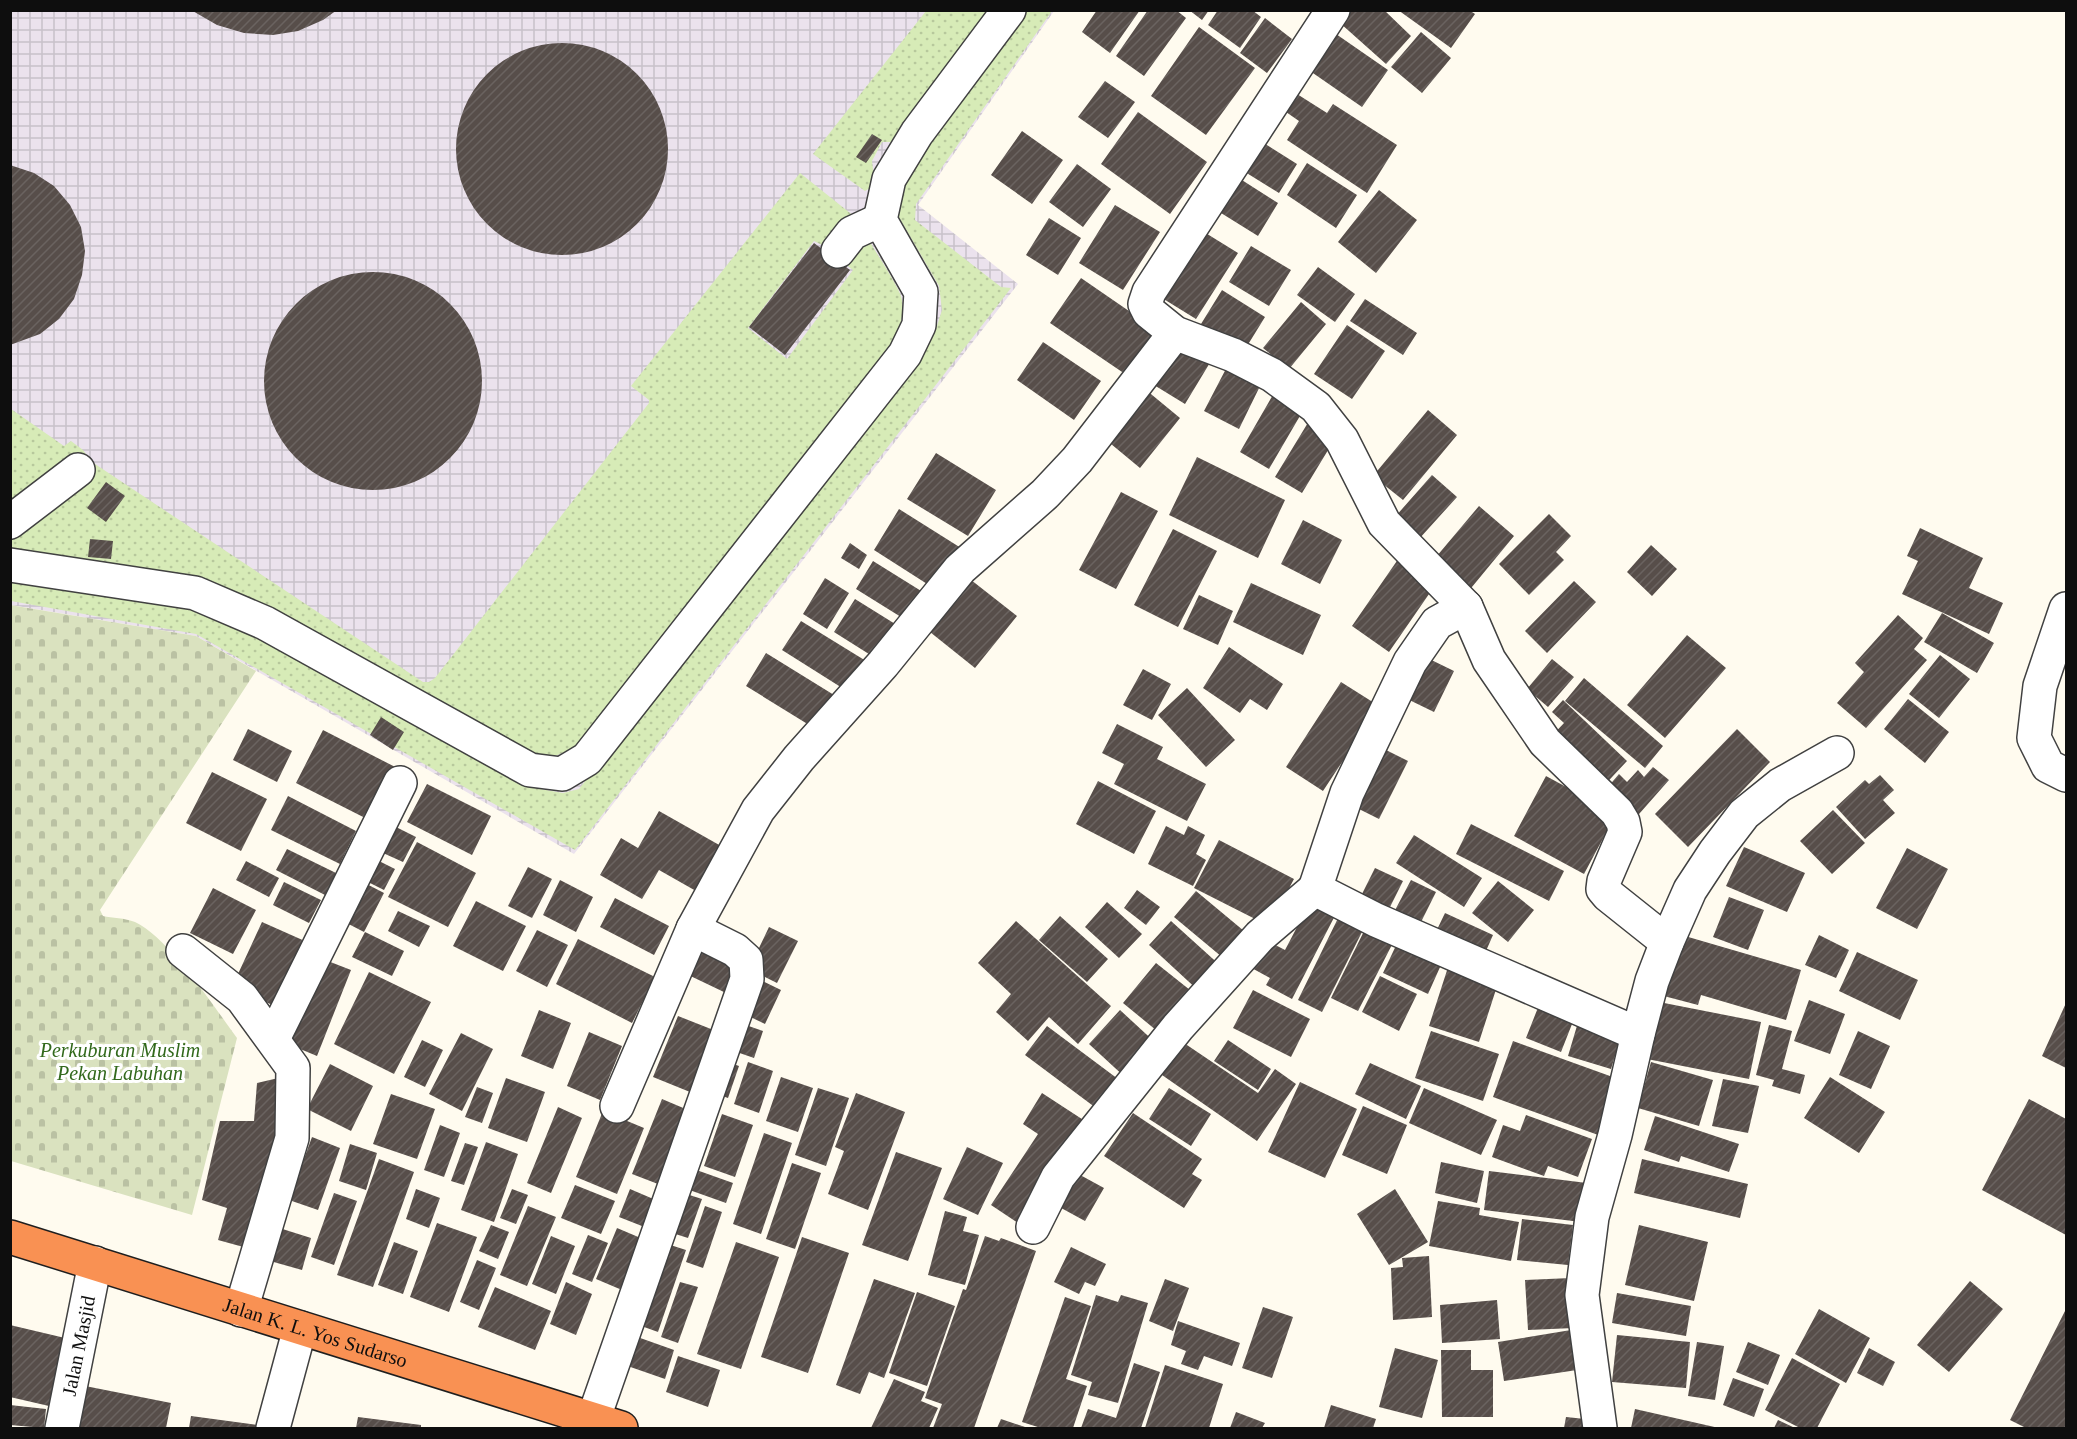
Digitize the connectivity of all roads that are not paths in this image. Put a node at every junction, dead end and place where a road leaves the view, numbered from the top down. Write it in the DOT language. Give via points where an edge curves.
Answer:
graph roads {
  1 [pos="1009,10"];
  2 [pos="1333,10"];
  3 [pos="880,220"];
  4 [pos="838,251"];
  5 [pos="1175,333"];
  6 [pos="78,470"];
  7 [pos="10,522"];
  8 [pos="10,565"];
  9 [pos="1466,607"];
  10 [pos="2067,609"];
  11 [pos="1837,753"];
  12 [pos="2067,775"];
  13 [pos="400,783"];
  14 [pos="1315,889"];
  15 [pos="693,929"];
  16 [pos="1667,942"];
  17 [pos="183,951"];
  18 [pos="1638,1034"];
  19 [pos="273,1039"];
  20 [pos="617,1106"];
  21 [pos="1033,1227"];
  22 [pos="10,1237"];
  23 [pos="95,1263"];
  24 [pos="240,1310"];
  25 [pos="300,1328"];
  26 [pos="607,1424"];
  27 [pos="62,1428"];
  28 [pos="273,1428"];
  29 [pos="1600,1428"];
  1 -- 3 [label="street" via="894,170"];
  2 -- 5 [label="street" via="1149,292 1145,304 1149,312"];
  3 -- 4 [label="street" via="852,233"];
  3 -- 8 [label="street" via="921,292 919,325 905,354 587,759 562,774 530,770 265,623 195,593"];
  5 -- 9 [label="street" via="1272,375 1316,407 1342,440 1384,523"];
  5 -- 15 [label="street" via="1077,460 1045,494 960,569 799,758 758,810"];
  6 -- 7 [label="street"];
  9 -- 14 [label="street" via="1437,623 1410,662 1347,793"];
  9 -- 16 [label="street" via="1489,660 1545,742 1623,822 1625,832 1603,889"];
  10 -- 12 [label="street" via="2040,686 2034,738 2049,766"];
  11 -- 16 [label="street" via="1780,785 1744,814 1690,891"];
  13 -- 19 [label="street"];
  14 -- 18 [label="street" via="1376,920"];
  14 -- 21 [label="street" via="1260,936 1179,1027 1058,1177"];
  15 -- 20 [label="street"];
  15 -- 26 [label="street" via="747,960 747,979"];
  16 -- 18 [label="street"];
  17 -- 19 [label="street" via="242,999"];
  18 -- 29 [label="street" via="1592,1217 1582,1295"];
  19 -- 24 [label="street" via="293,1068 292,1138"];
  22 -- 23 [label="highway, Jalan K. L. Yos Sudarso"];
  23 -- 24 [label="highway, Jalan K. L. Yos Sudarso"];
  23 -- 27 [label="street, Jalan Masjid"];
  24 -- 25 [label="highway, Jalan K. L. Yos Sudarso"];
  25 -- 26 [label="highway, Jalan K. L. Yos Sudarso"];
  25 -- 28 [label="street"];
}
